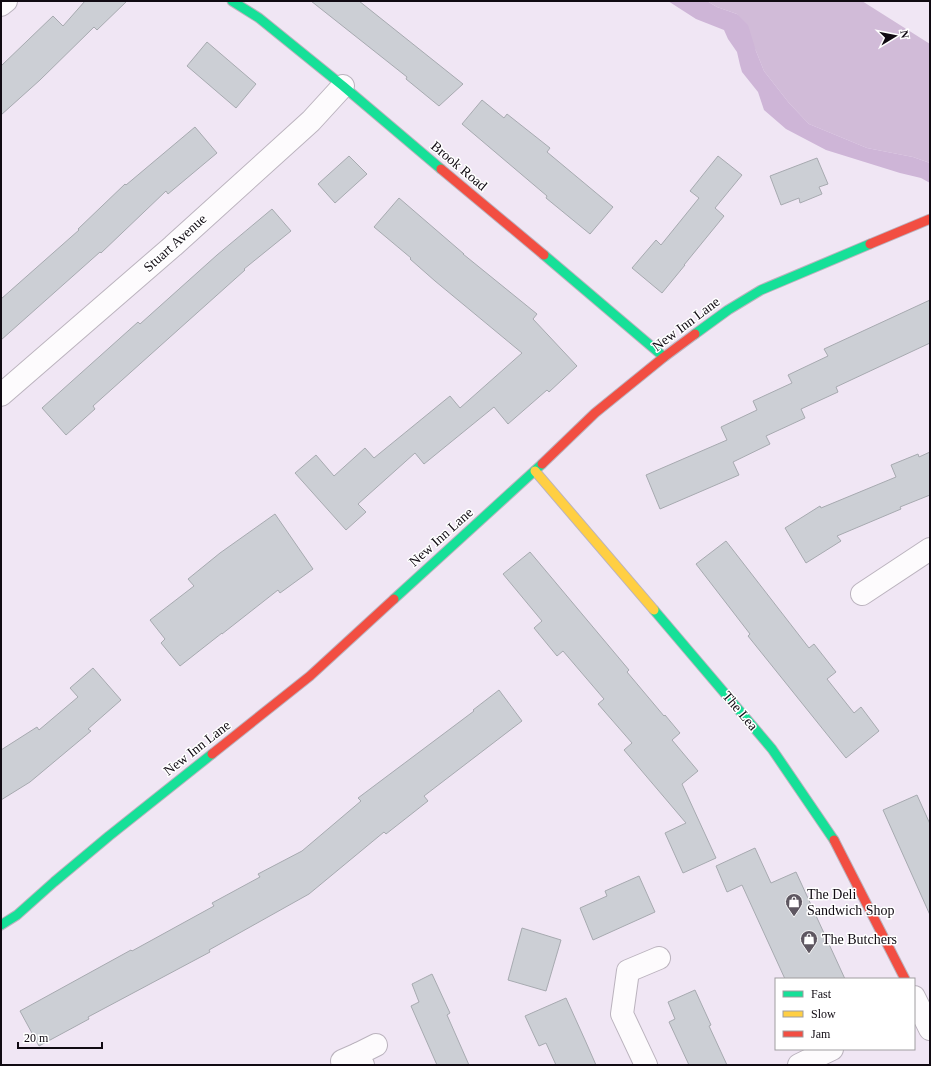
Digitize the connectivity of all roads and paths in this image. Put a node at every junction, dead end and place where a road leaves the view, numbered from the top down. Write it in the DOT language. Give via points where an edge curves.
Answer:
graph roads {
  1 [pos="6,1"];
  2 [pos="232,1"];
  3 [pos="1,5"];
  4 [pos="343,86"];
  5 [pos="930,219"];
  6 [pos="664,357"];
  7 [pos="1,395"];
  8 [pos="535,471"];
  9 [pos="930,549"];
  10 [pos="862,594"];
  11 [pos="1,925"];
  12 [pos="659,958"];
  13 [pos="904,978"];
  14 [pos="916,1004"];
  15 [pos="930,1029"];
  16 [pos="830,1050"];
  17 [pos="646,1065"];
  18 [pos="799,1065"];
  1 -- 3 [label="street"];
  2 -- 4 [label="street, Brook Road" via="259,18"];
  4 -- 6 [label="street, Brook Road"];
  4 -- 7 [label="street, Stuart Avenue" via="311,121 173,246"];
  5 -- 6 [label="street, New Inn Lane" via="761,290 728,310"];
  6 -- 8 [label="street, New Inn Lane" via="595,413"];
  8 -- 11 [label="street, New Inn Lane" via="310,676 109,836 17,916"];
  8 -- 13 [label="street, The Lea" via="772,748 833,838"];
  9 -- 10 [label="street"];
  12 -- 17 [label="street" via="628,971 622,1014"];
  14 -- 15 [label="street"];
  16 -- 18 [label="street"];
}
